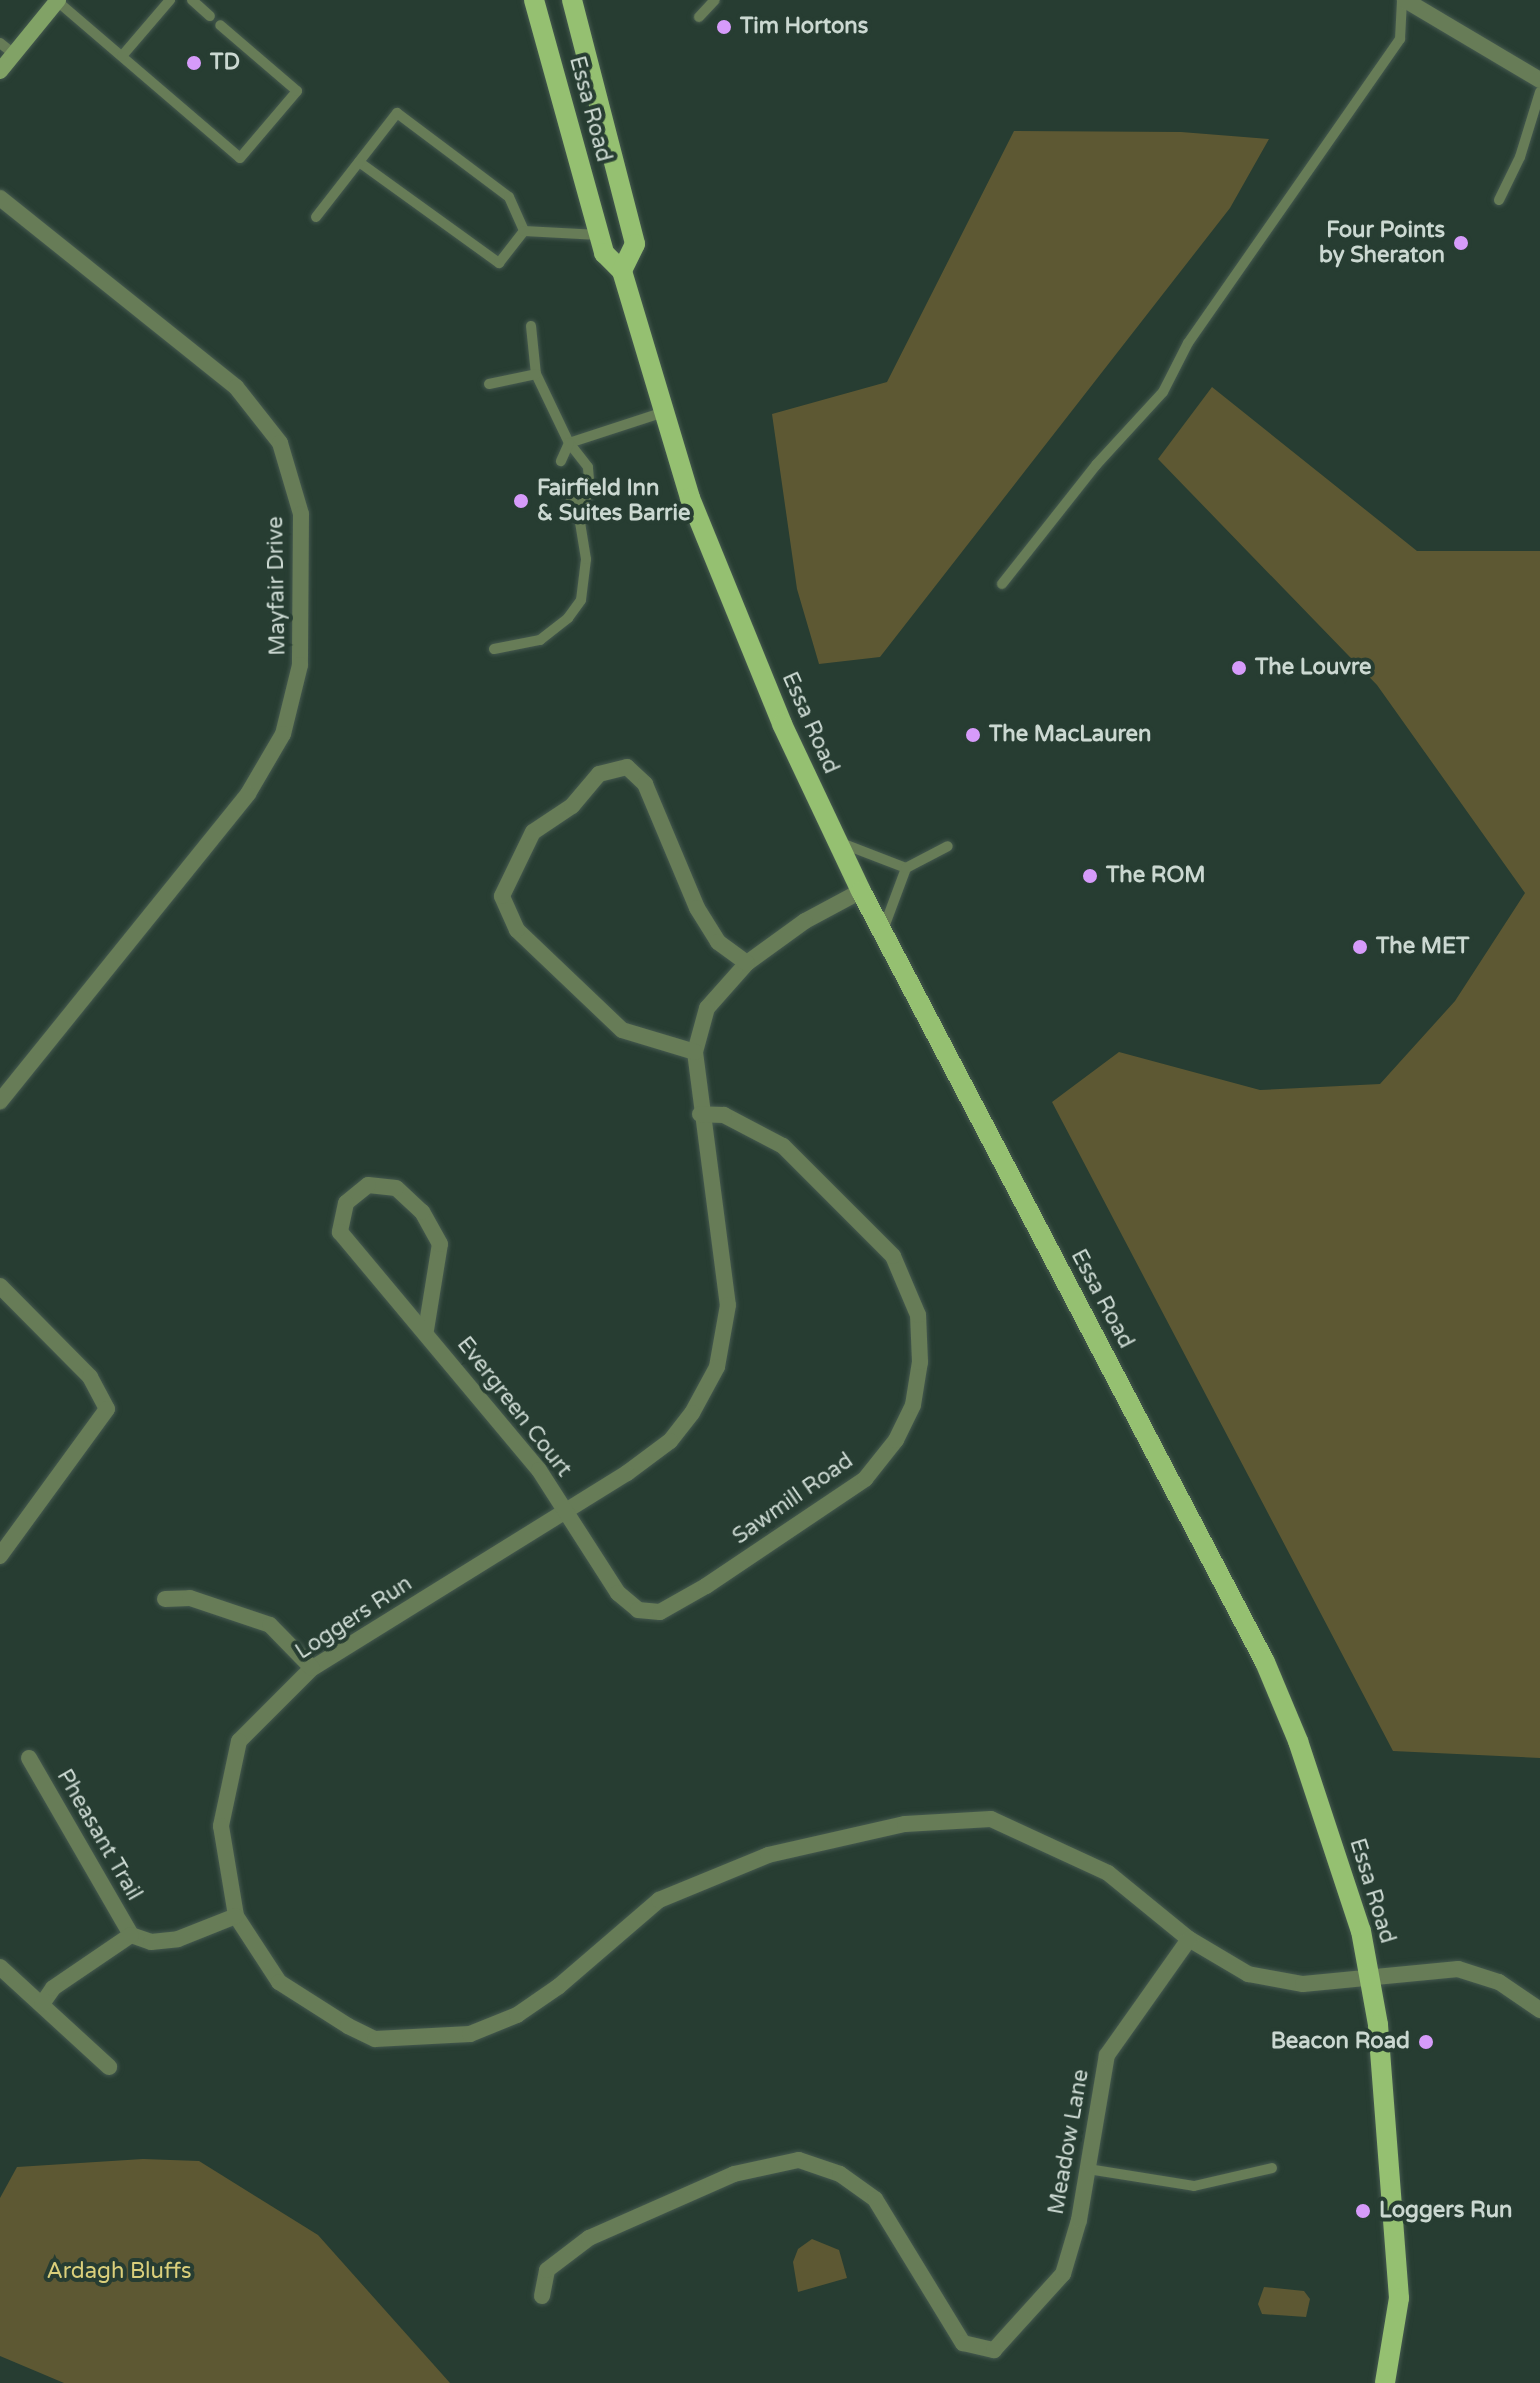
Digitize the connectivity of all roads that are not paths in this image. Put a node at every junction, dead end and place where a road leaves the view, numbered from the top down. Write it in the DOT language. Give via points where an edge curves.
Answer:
graph roads {
  1 [pos="57,0"];
  2 [pos="170,0"];
  3 [pos="192,0"];
  4 [pos="534,0"];
  5 [pos="572,0"];
  6 [pos="715,0"];
  7 [pos="1403,0"];
  8 [pos="210,16"];
  9 [pos="699,17"];
  10 [pos="220,25"];
  11 [pos="0,43"];
  12 [pos="14,54"];
  13 [pos="122,56"];
  14 [pos="0,71"];
  15 [pos="1540,80"];
  16 [pos="1540,92"];
  17 [pos="359,162"];
  18 [pos="0,198"];
  19 [pos="1499,200"];
  20 [pos="316,217"];
  21 [pos="524,231"];
  22 [pos="599,235"];
  23 [pos="622,271"];
  24 [pos="531,326"];
  25 [pos="536,374"];
  26 [pos="489,384"];
  27 [pos="664,412"];
  28 [pos="569,443"];
  29 [pos="561,461"];
  30 [pos="567,492"];
  31 [pos="578,510"];
  32 [pos="1002,584"];
  33 [pos="494,649"];
  34 [pos="838,842"];
  35 [pos="948,846"];
  36 [pos="906,868"];
  37 [pos="861,891"];
  38 [pos="882,931"];
  39 [pos="747,963"];
  40 [pos="695,1052"];
  41 [pos="0,1101"];
  42 [pos="700,1114"];
  43 [pos="0,1286"];
  44 [pos="426,1330"];
  45 [pos="565,1512"];
  46 [pos="0,1556"];
  47 [pos="165,1599"];
  48 [pos="312,1668"];
  49 [pos="29,1758"];
  50 [pos="236,1916"];
  51 [pos="131,1935"];
  52 [pos="1189,1939"];
  53 [pos="0,1967"];
  54 [pos="1371,1978"];
  55 [pos="42,2004"];
  56 [pos="1540,2010"];
  57 [pos="109,2067"];
  58 [pos="1272,2168"];
  59 [pos="1088,2169"];
  60 [pos="542,2296"];
  61 [pos="1385,2383"];
  1 -- 12 [label="street"];
  1 -- 13 [label="lane"];
  2 -- 13 [label="lane"];
  3 -- 8 [label="lane"];
  4 -- 22 [label="main road, Essa Road"];
  5 -- 23 [label="main road, Essa Road" via="635,244"];
  6 -- 9 [label="lane"];
  7 -- 15 [label="street"];
  7 -- 32 [label="lane" via="1400,39 1188,343 1163,392 1096,465"];
  10 -- 13 [label="lane" via="297,91 240,158"];
  11 -- 12 [label="lane"];
  12 -- 14 [label="street"];
  16 -- 19 [label="lane" via="1520,157"];
  17 -- 20 [label="lane"];
  17 -- 21 [label="lane" via="499,263"];
  17 -- 21 [label="lane" via="397,113 509,197"];
  18 -- 41 [label="street, Mayfair Drive" via="236,387 280,443 301,514 300,665 283,734 248,794"];
  21 -- 22 [label="lane"];
  22 -- 23 [label="main road, Essa Road" via="604,253"];
  23 -- 27 [label="main road, Essa Road"];
  24 -- 25 [label="lane"];
  25 -- 26 [label="lane"];
  25 -- 28 [label="lane"];
  27 -- 28 [label="lane"];
  27 -- 34 [label="main road, Essa Road" via="701,527 782,724"];
  28 -- 29 [label="lane"];
  28 -- 31 [label="lane" via="588,467 590,491"];
  30 -- 31 [label="lane"];
  31 -- 33 [label="lane" via="586,559 581,600 540,640"];
  34 -- 36 [label="lane"];
  34 -- 37 [label="main road, Essa Road"];
  35 -- 36 [label="lane"];
  36 -- 38 [label="lane"];
  37 -- 38 [label="main road, Essa Road"];
  37 -- 39 [label="street, Loggers Run" via="805,921"];
  38 -- 54 [label="main road, Essa Road" via="1265,1662 1303,1756 1361,1931"];
  39 -- 40 [label="street, Loggers Run" via="707,1008"];
  39 -- 40 [label="street" via="718,942 697,908 645,784 627,767 599,774 572,806 533,832 502,896 517,930 622,1030"];
  40 -- 42 [label="street, Loggers Run"];
  42 -- 45 [label="street, Loggers Run" via="728,1305 717,1367 670,1441"];
  42 -- 45 [label="street, Sawmill Road" via="724,1115 783,1146 893,1256 918,1315 920,1362 913,1405 896,1440 865,1479 660,1612 638,1610 618,1593"];
  43 -- 46 [label="street" via="90,1377 107,1409"];
  44 -- 44 [label="street, Evergreen Court" via="440,1244 422,1212 396,1188 368,1185 346,1203 340,1232 358,1260"];
  44 -- 45 [label="street, Evergreen Court" via="539,1470"];
  45 -- 48 [label="street, Loggers Run"];
  47 -- 48 [label="street" via="190,1598 270,1625"];
  48 -- 50 [label="street, Loggers Run" via="239,1741 221,1826"];
  49 -- 51 [label="street, Pheasant Trail"];
  50 -- 51 [label="street" via="178,1939 151,1942"];
  50 -- 52 [label="street, Loggers Run" via="279,1982 375,2039 470,2034 517,2015 659,1900 768,1855 905,1824 991,1819 1108,1873"];
  51 -- 55 [label="street" via="53,1988"];
  52 -- 54 [label="street, Loggers Run" via="1248,1974 1275,1982"];
  52 -- 59 [label="street, Meadow Lane" via="1107,2055"];
  53 -- 55 [label="street"];
  54 -- 56 [label="street" via="1458,1969 1499,1982"];
  54 -- 61 [label="main road, Essa Road" via="1399,2298"];
  55 -- 57 [label="street"];
  58 -- 59 [label="lane" via="1194,2186"];
  59 -- 60 [label="street, Meadow Lane" via="1063,2274 994,2350 963,2343 875,2199 840,2174 799,2160 734,2174 589,2238 547,2270"];
}
